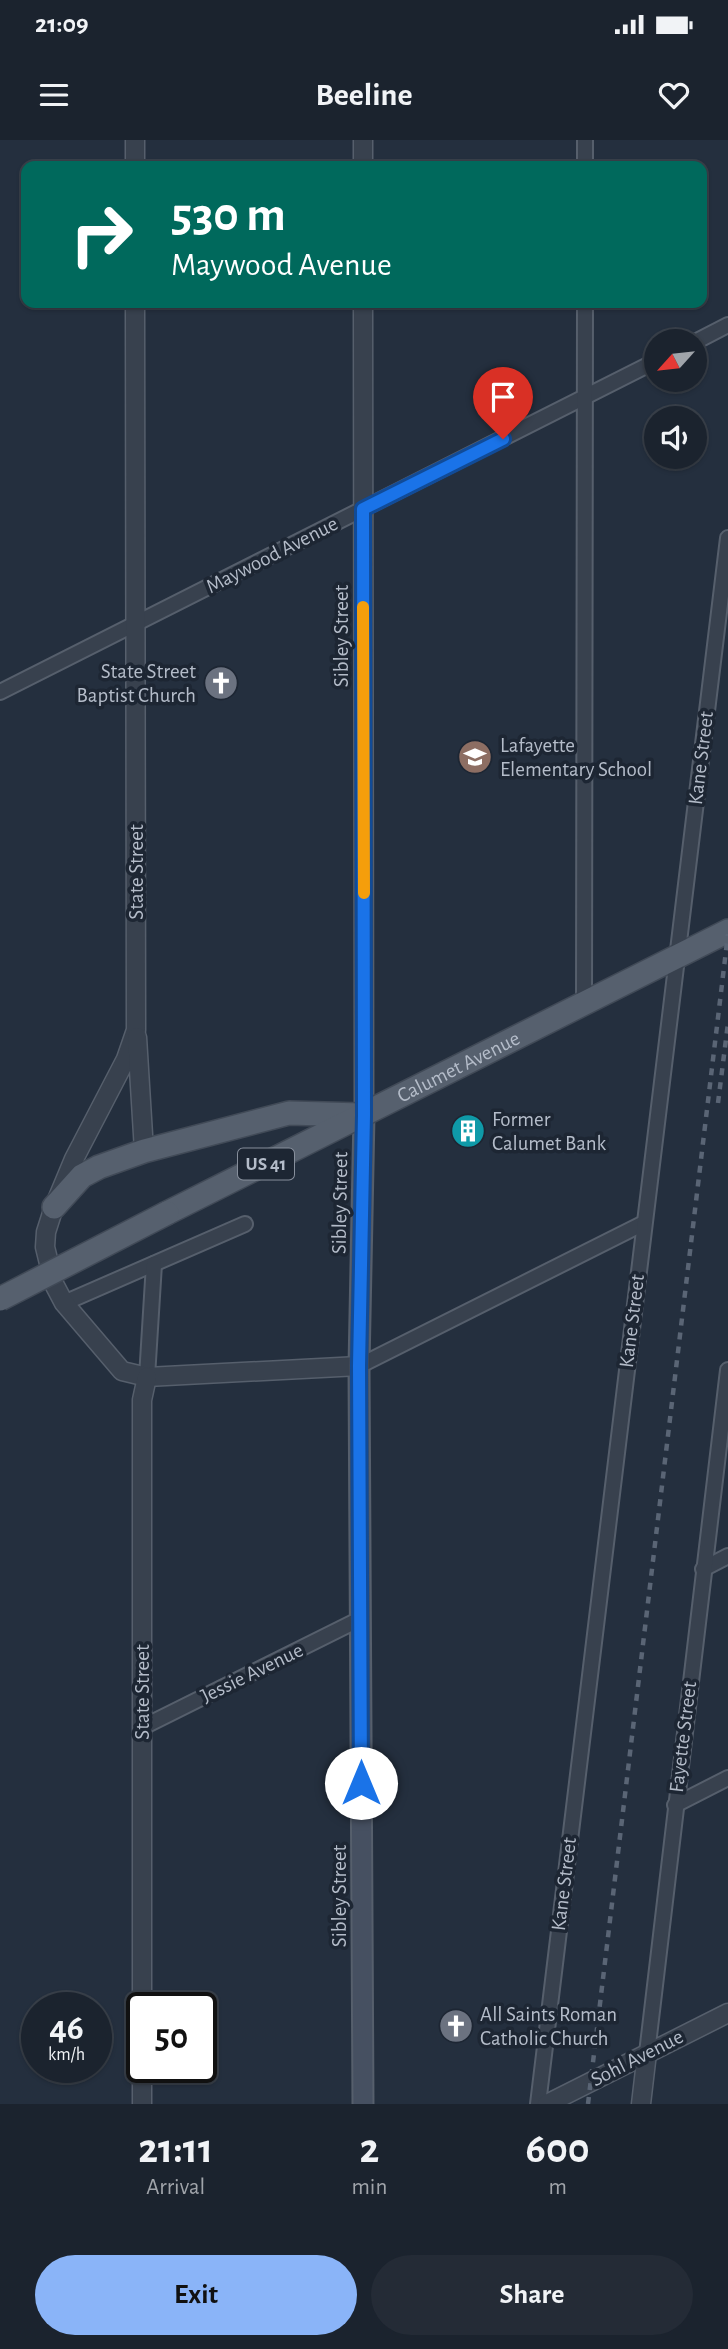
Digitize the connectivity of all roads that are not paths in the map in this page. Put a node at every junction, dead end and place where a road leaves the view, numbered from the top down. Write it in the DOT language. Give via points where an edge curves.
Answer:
graph roads {
  1 [pos="135,140"];
  2 [pos="363,140"];
  3 [pos="585,140"];
  4 [pos="135,161"];
  5 [pos="363,161"];
  6 [pos="585,161"];
  7 [pos="135,308"];
  8 [pos="363,308"];
  9 [pos="585,308"];
  10 [pos="728,325"];
  11 [pos="707,336"];
  12 [pos="644,367"];
  13 [pos="585,397"];
  14 [pos="363,509"];
  15 [pos="728,538"];
  16 [pos="135,624"];
  17 [pos="0,692"];
  18 [pos="728,931"];
  19 [pos="677,957"];
  20 [pos="584,1004"];
  21 [pos="136,1030"];
  22 [pos="364,1115"];
  23 [pos="144,1151"];
  24 [pos="54,1207"];
  25 [pos="644,1223"];
  26 [pos="245,1224"];
  27 [pos="153,1264"];
  28 [pos="0,1299"];
  29 [pos="64,1304"];
  30 [pos="359,1366"];
  31 [pos="728,1370"];
  32 [pos="146,1377"];
  33 [pos="728,1556"];
  34 [pos="703,1569"];
  35 [pos="360,1619"];
  36 [pos="143,1727"];
  37 [pos="728,1778"];
  38 [pos="675,1805"];
  39 [pos="142,1992"];
  40 [pos="728,2013"];
  41 [pos="647,2053"];
  42 [pos="142,2083"];
  43 [pos="142,2104"];
  44 [pos="363,2104"];
  45 [pos="538,2104"];
  46 [pos="547,2104"];
  47 [pos="641,2104"];
  1 -- 4 [label="street"];
  2 -- 5 [label="street"];
  3 -- 6 [label="street"];
  7 -- 16 [label="street, State Street"];
  8 -- 14 [label="street, Sibley Street"];
  9 -- 13 [label="street"];
  10 -- 11 [label="street"];
  12 -- 13 [label="street, Maywood Avenue"];
  13 -- 14 [label="street, Maywood Avenue"];
  13 -- 20 [label="street"];
  14 -- 16 [label="street, Maywood Avenue"];
  14 -- 22 [label="street, Sibley Street"];
  15 -- 19 [label="street, Kane Street"];
  16 -- 17 [label="street, Maywood Avenue"];
  16 -- 21 [label="street, State Street"];
  18 -- 19 [label="main road, Calumet Avenue / US 41"];
  19 -- 20 [label="main road, Calumet Avenue / US 41"];
  19 -- 25 [label="street, Kane Street"];
  20 -- 22 [label="main road, Calumet Avenue / US 41"];
  21 -- 23 [label="street"];
  21 -- 24 [label="street, State Street"];
  22 -- 23 [label="main road" via="289,1113"];
  22 -- 28 [label="main road, Calumet Avenue / US 41, bridge"];
  22 -- 30 [label="main road, Sibley Street"];
  23 -- 24 [label="main road" via="82,1176"];
  24 -- 29 [label="street, State Street" via="45,1247"];
  25 -- 30 [label="street"];
  25 -- 45 [label="street, Kane Street"];
  26 -- 27 [label="street"];
  27 -- 29 [label="street"];
  27 -- 32 [label="street, State Street"];
  29 -- 32 [label="street, State Street" via="122,1371"];
  30 -- 32 [label="street"];
  30 -- 35 [label="main road, Sibley Street"];
  31 -- 34 [label="street, Fayette Street"];
  32 -- 36 [label="street, State Street" via="142,1400"];
  33 -- 34 [label="street"];
  34 -- 38 [label="street, Fayette Street"];
  35 -- 36 [label="street, Jessie Avenue"];
  35 -- 44 [label="main road, Sibley Street"];
  36 -- 39 [label="street, State Street"];
  37 -- 38 [label="street"];
  38 -- 41 [label="street, Fayette Street"];
  40 -- 41 [label="street, Sohl Avenue"];
  41 -- 46 [label="street, Sohl Avenue"];
  41 -- 47 [label="street, Fayette Street"];
  42 -- 43 [label="street"];
}
